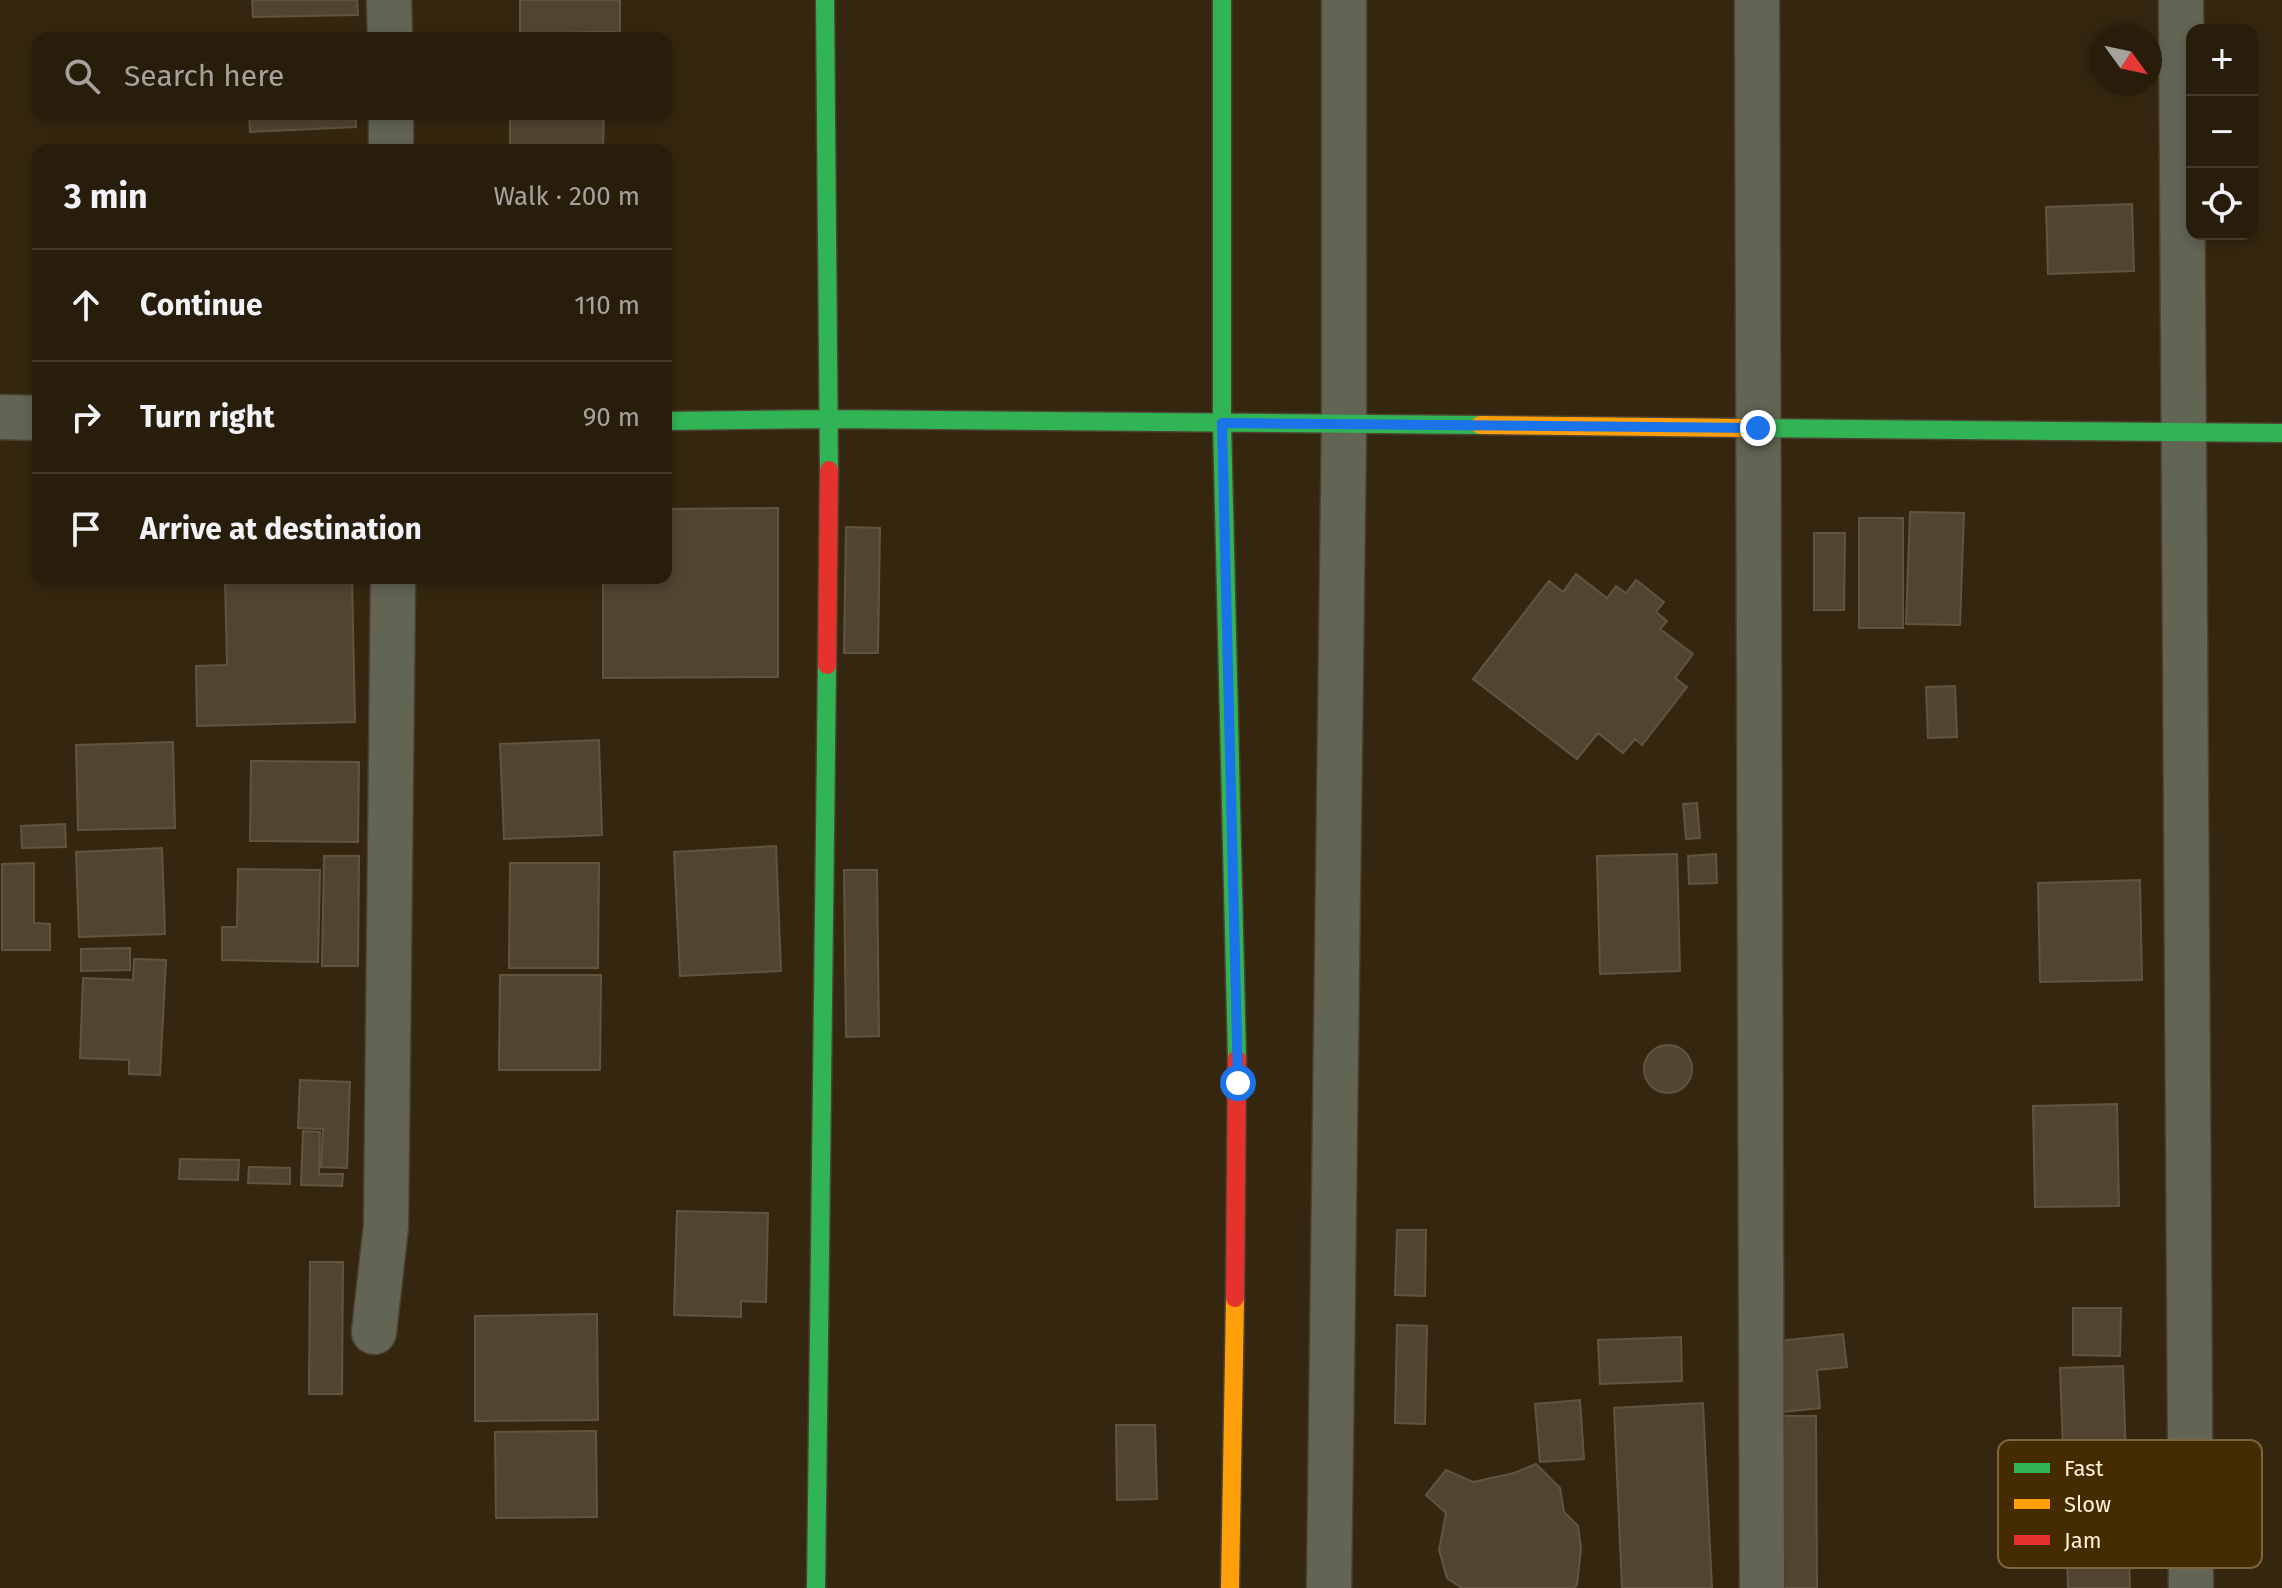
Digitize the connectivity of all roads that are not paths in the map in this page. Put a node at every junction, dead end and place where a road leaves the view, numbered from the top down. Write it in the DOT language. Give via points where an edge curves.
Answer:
graph roads {
  1 [pos="389,0"];
  2 [pos="825,0"];
  3 [pos="1222,0"];
  4 [pos="1344,0"];
  5 [pos="1757,0"];
  6 [pos="2181,0"];
  7 [pos="390,32"];
  8 [pos="391,120"];
  9 [pos="391,144"];
  10 [pos="0,417"];
  11 [pos="32,418"];
  12 [pos="830,419"];
  13 [pos="672,421"];
  14 [pos="1222,423"];
  15 [pos="1344,424"];
  16 [pos="1758,428"];
  17 [pos="2186,432"];
  18 [pos="2282,433"];
  19 [pos="393,584"];
  20 [pos="374,1332"];
  21 [pos="2190,1440"];
  22 [pos="2191,1568"];
  23 [pos="816,1588"];
  24 [pos="1230,1588"];
  25 [pos="1329,1588"];
  26 [pos="1762,1588"];
  27 [pos="2191,1588"];
  1 -- 7 [label="street"];
  2 -- 12 [label="street"];
  3 -- 14 [label="street"];
  4 -- 15 [label="street"];
  5 -- 16 [label="street"];
  6 -- 17 [label="street"];
  8 -- 9 [label="street"];
  10 -- 11 [label="street"];
  12 -- 13 [label="street"];
  12 -- 14 [label="street"];
  12 -- 23 [label="street"];
  14 -- 15 [label="street"];
  14 -- 24 [label="street" via="1238,1083"];
  15 -- 16 [label="street"];
  15 -- 25 [label="street"];
  16 -- 17 [label="street"];
  16 -- 26 [label="street"];
  17 -- 18 [label="street"];
  17 -- 21 [label="street"];
  19 -- 20 [label="street" via="386,1226"];
  22 -- 27 [label="street"];
}
